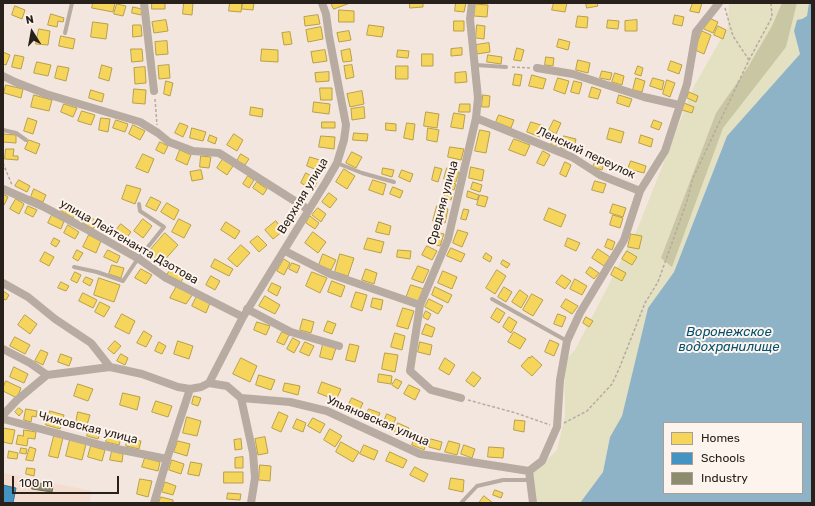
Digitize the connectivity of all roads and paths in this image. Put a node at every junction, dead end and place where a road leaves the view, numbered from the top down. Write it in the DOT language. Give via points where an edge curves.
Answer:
graph roads {
  1 [pos="72,3"];
  2 [pos="144,3"];
  3 [pos="322,3"];
  4 [pos="472,3"];
  5 [pos="719,3"];
  6 [pos="724,3"];
  7 [pos="771,3"];
  8 [pos="65,33"];
  9 [pos="749,60"];
  10 [pos="476,66"];
  11 [pos="506,67"];
  12 [pos="537,68"];
  13 [pos="3,76"];
  14 [pos="154,91"];
  15 [pos="679,105"];
  16 [pos="476,118"];
  17 [pos="3,130"];
  18 [pos="158,133"];
  19 [pos="26,140"];
  20 [pos="3,163"];
  21 [pos="337,163"];
  22 [pos="394,182"];
  23 [pos="3,189"];
  24 [pos="640,191"];
  25 [pos="16,195"];
  26 [pos="138,204"];
  27 [pos="309,210"];
  28 [pos="285,251"];
  29 [pos="139,259"];
  30 [pos="74,267"];
  31 [pos="3,283"];
  32 [pos="492,299"];
  33 [pos="420,305"];
  34 [pos="245,313"];
  35 [pos="567,340"];
  36 [pos="339,346"];
  37 [pos="3,350"];
  38 [pos="110,367"];
  39 [pos="47,375"];
  40 [pos="209,383"];
  41 [pos="190,388"];
  42 [pos="240,398"];
  43 [pos="461,398"];
  44 [pos="3,415"];
  45 [pos="3,419"];
  46 [pos="557,427"];
  47 [pos="167,459"];
  48 [pos="529,470"];
  49 [pos="530,480"];
  50 [pos="154,503"];
  51 [pos="251,503"];
  52 [pos="461,503"];
  53 [pos="533,503"];
  1 -- 8 [label="lane"];
  2 -- 14 [label="street"];
  3 -- 21 [label="street, Верхняя улица" via="346,125"];
  4 -- 10 [label="street, Средняя улица" via="470,19"];
  5 -- 15 [label="street" via="696,32 687,84"];
  6 -- 9 [label="path" via="733,36"];
  7 -- 9 [label="path" via="772,17"];
  9 -- 46 [label="path" via="693,178 658,282 645,303 612,384 587,411"];
  10 -- 11 [label="lane"];
  10 -- 16 [label="street, Средняя улица"];
  11 -- 12 [label="path"];
  12 -- 15 [label="street" via="573,74 644,97"];
  13 -- 18 [label="street" via="46,94 140,122"];
  14 -- 18 [label="path"];
  15 -- 24 [label="street" via="665,151"];
  16 -- 24 [label="street, Ленский переулок" via="572,157 600,175"];
  16 -- 33 [label="street, Средняя улица" via="448,239"];
  17 -- 19 [label="lane" via="16,133"];
  18 -- 27 [label="street" via="170,142 193,151 219,153"];
  20 -- 25 [label="path"];
  21 -- 22 [label="lane"];
  21 -- 27 [label="street, Верхняя улица"];
  23 -- 25 [label="street, улица Лейтенанта Дзотова"];
  24 -- 35 [label="street" via="624,240 580,313"];
  25 -- 29 [label="street, улица Лейтенанта Дзотова"];
  26 -- 29 [label="lane" via="140,211 164,227"];
  27 -- 28 [label="street, Верхняя улица"];
  28 -- 33 [label="street" via="330,274"];
  28 -- 34 [label="street, Верхняя улица"];
  29 -- 30 [label="lane" via="123,282"];
  29 -- 34 [label="street, улица Лейтенанта Дзотова" via="166,278"];
  31 -- 38 [label="street" via="28,297 54,319 91,343"];
  32 -- 35 [label="lane"];
  33 -- 43 [label="street, Средняя улица" via="410,371 431,390"];
  34 -- 36 [label="street, улица Лейтенанта Дзотова" via="291,332"];
  34 -- 40 [label="street, Верхняя улица"];
  35 -- 46 [label="street" via="560,380"];
  37 -- 39 [label="street" via="30,363"];
  38 -- 39 [label="street"];
  38 -- 41 [label="street"];
  39 -- 44 [label="street"];
  40 -- 41 [label="street"];
  40 -- 42 [label="street" via="227,386"];
  41 -- 47 [label="street"];
  42 -- 48 [label="street, Ульяновская улица" via="290,402 327,411 420,454"];
  42 -- 51 [label="street" via="253,453"];
  43 -- 46 [label="path"];
  45 -- 47 [label="street, Чижовская улица" via="112,448"];
  46 -- 48 [label="street" via="542,461"];
  47 -- 50 [label="street"];
  48 -- 49 [label="street"];
  49 -- 52 [label="lane" via="503,480 477,486"];
  49 -- 53 [label="street"];
}
